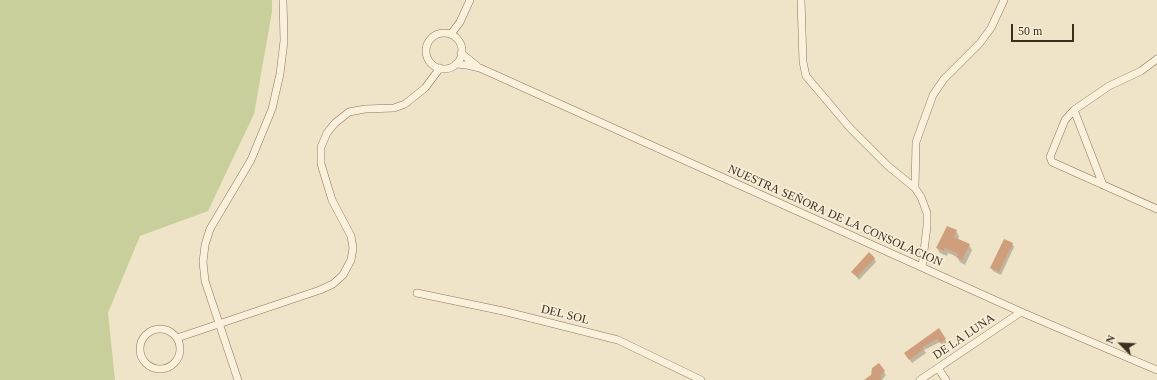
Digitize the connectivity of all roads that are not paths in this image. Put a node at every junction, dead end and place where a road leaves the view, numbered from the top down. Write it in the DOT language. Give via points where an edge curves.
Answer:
graph roads {
  1 [pos="283,0"];
  2 [pos="470,0"];
  3 [pos="801,0"];
  4 [pos="1004,0"];
  5 [pos="451,34"];
  6 [pos="461,53"];
  7 [pos="1157,59"];
  8 [pos="456,64"];
  9 [pos="440,68"];
  10 [pos="480,68"];
  11 [pos="1074,110"];
  12 [pos="1103,185"];
  13 [pos="915,188"];
  14 [pos="1157,209"];
  15 [pos="922,267"];
  16 [pos="417,293"];
  17 [pos="1021,312"];
  18 [pos="219,324"];
  19 [pos="177,338"];
  20 [pos="938,368"];
  21 [pos="1157,370"];
  22 [pos="238,380"];
  23 [pos="701,380"];
  24 [pos="920,380"];
  25 [pos="946,380"];
  1 -- 18 [label="street" via="284,41 272,109 251,160 213,223 205,246 205,281"];
  2 -- 5 [label="street" via="460,22"];
  3 -- 13 [label="street" via="802,62 806,76 850,128 888,166"];
  4 -- 13 [label="street" via="991,28 980,43 944,79 933,95 916,142"];
  5 -- 6 [label="street" via="460,43"];
  5 -- 9 [label="street" via="440,33 427,45 426,51 430,62"];
  6 -- 8 [label="street"];
  6 -- 10 [label="street"];
  7 -- 11 [label="street" via="1109,86"];
  8 -- 9 [label="street"];
  8 -- 10 [label="street"];
  9 -- 18 [label="street" via="425,88 405,104 394,108 349,112 335,122 327,132 321,147 321,164 332,200 351,236 353,248 351,260 343,274 320,290"];
  10 -- 15 [label="street, NUESTRA SEÑORA DE LA CONSOLACION"];
  11 -- 12 [label="street"];
  11 -- 12 [label="street" via="1065,120 1050,157 1052,162"];
  12 -- 14 [label="street"];
  13 -- 15 [label="street" via="926,213"];
  15 -- 17 [label="street, NUESTRA SEÑORA DE LA CONSOLACION"];
  16 -- 23 [label="street, DEL SOL" via="503,311 618,340"];
  17 -- 20 [label="street, DE LA LUNA"];
  17 -- 21 [label="street, NUESTRA SEÑORA DE LA CONSOLACION"];
  18 -- 19 [label="street"];
  18 -- 22 [label="street"];
  19 -- 19 [label="street" via="180,351 174,363 162,369 149,365 144,360 142,342 150,332 162,329"];
  20 -- 24 [label="street, DE LA LUNA"];
  20 -- 25 [label="street"];
}
